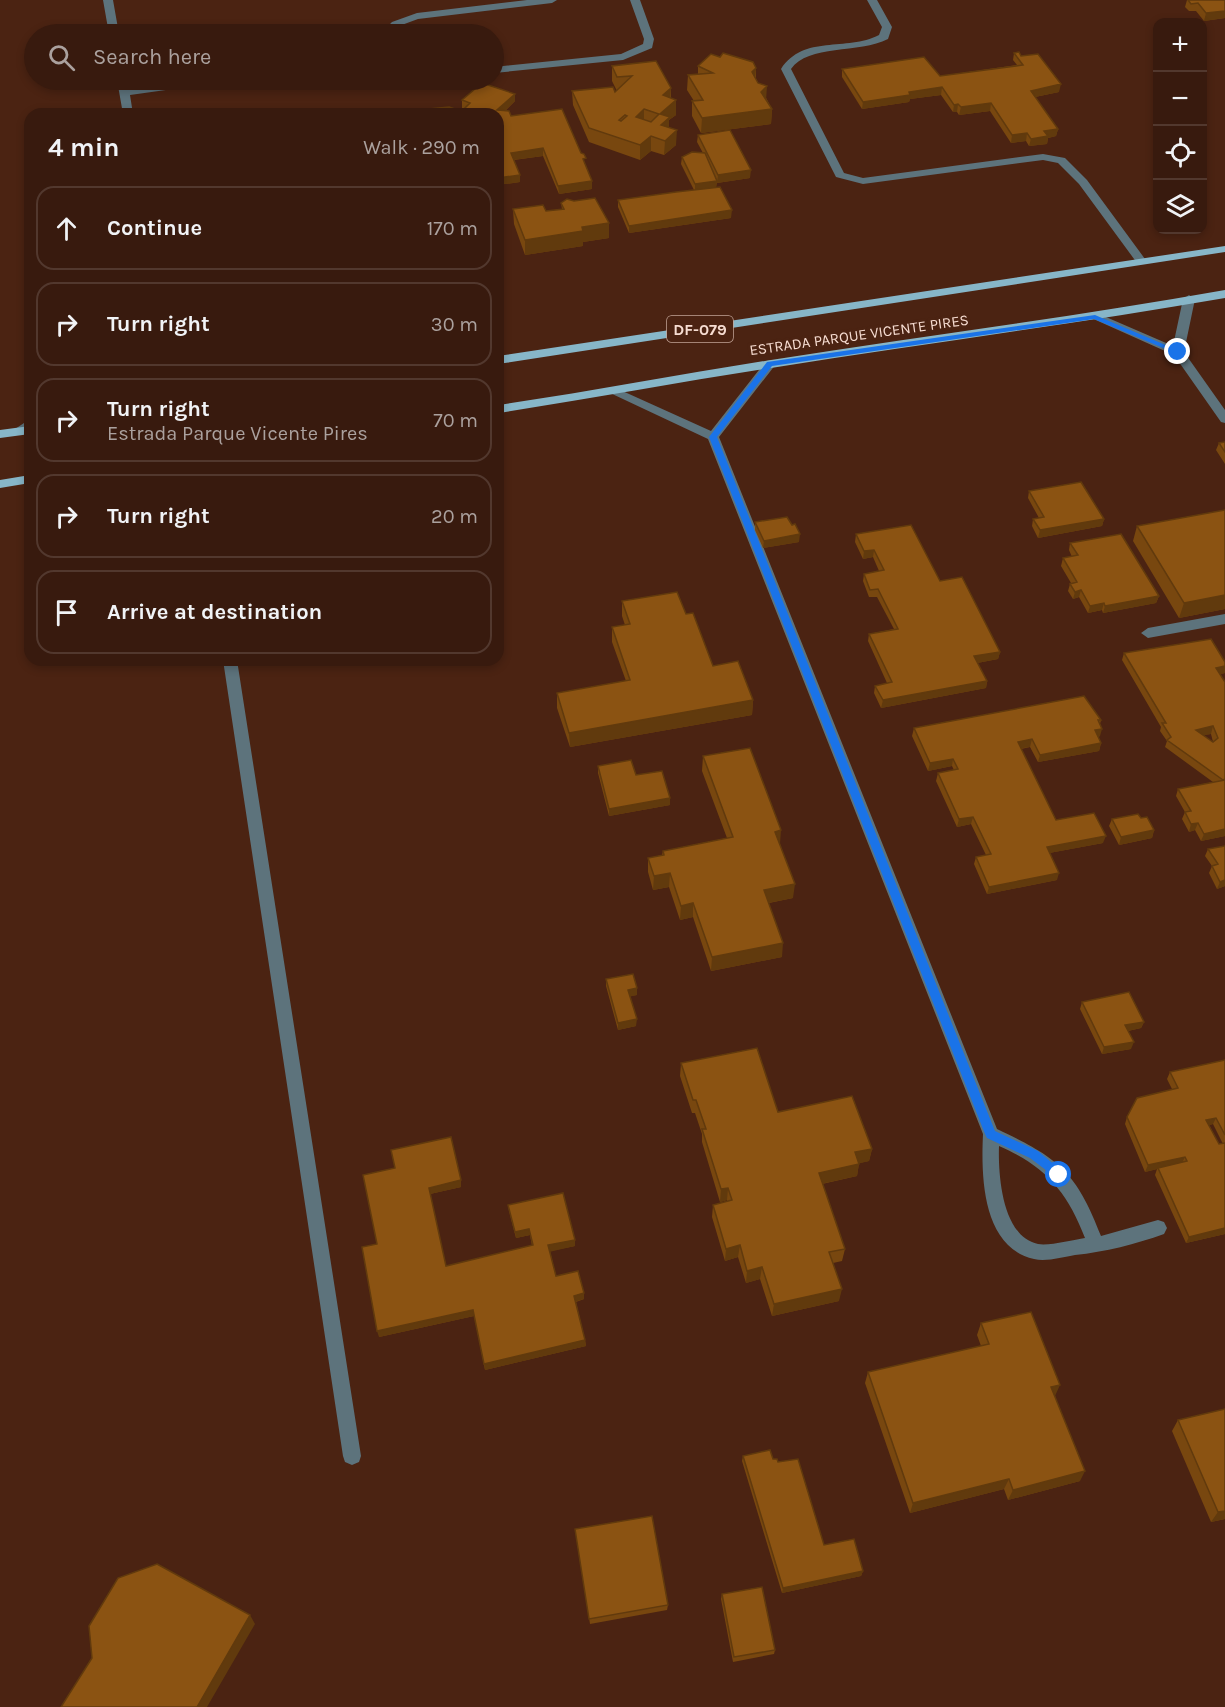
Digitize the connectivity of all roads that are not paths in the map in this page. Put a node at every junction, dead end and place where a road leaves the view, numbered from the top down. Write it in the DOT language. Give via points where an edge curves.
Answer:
graph roads {
  1 [pos="108,0"];
  2 [pos="552,0"];
  3 [pos="635,0"];
  4 [pos="872,0"];
  5 [pos="112,24"];
  6 [pos="395,24"];
  7 [pos="504,69"];
  8 [pos="124,90"];
  9 [pos="145,90"];
  10 [pos="124,93"];
  11 [pos="127,108"];
  12 [pos="1225,249"];
  13 [pos="1141,261"];
  14 [pos="1225,294"];
  15 [pos="1189,299"];
  16 [pos="1095,317"];
  17 [pos="1178,352"];
  18 [pos="504,359"];
  19 [pos="770,364"];
  20 [pos="614,392"];
  21 [pos="504,408"];
  22 [pos="1225,420"];
  23 [pos="24,431"];
  24 [pos="0,434"];
  25 [pos="713,437"];
  26 [pos="24,480"];
  27 [pos="0,484"];
  28 [pos="1225,619"];
  29 [pos="1148,633"];
  30 [pos="231,666"];
  31 [pos="991,1134"];
  32 [pos="1158,1228"];
  33 [pos="1096,1245"];
  34 [pos="352,1456"];
  1 -- 5 [label="street"];
  2 -- 6 [label="street" via="417,16"];
  3 -- 7 [label="street" via="649,39 648,46 638,52 623,57"];
  4 -- 13 [label="street" via="887,27 884,37 866,45 803,52 786,69 840,175 863,181 1043,157 1061,160 1083,182"];
  8 -- 10 [label="street"];
  9 -- 10 [label="street"];
  10 -- 11 [label="street"];
  12 -- 13 [label="main road, ESTRADA PARQUE VICENTE PIRES / DF-079"];
  13 -- 18 [label="main road, ESTRADA PARQUE VICENTE PIRES / DF-079"];
  14 -- 15 [label="main road, ESTRADA PARQUE VICENTE PIRES"];
  15 -- 16 [label="main road, ESTRADA PARQUE VICENTE PIRES"];
  15 -- 17 [label="street"];
  16 -- 17 [label="street"];
  16 -- 19 [label="main road, ESTRADA PARQUE VICENTE PIRES"];
  17 -- 22 [label="street"];
  19 -- 20 [label="main road, ESTRADA PARQUE VICENTE PIRES"];
  19 -- 25 [label="street"];
  20 -- 21 [label="main road, ESTRADA PARQUE VICENTE PIRES"];
  20 -- 25 [label="street"];
  23 -- 24 [label="main road"];
  25 -- 31 [label="street"];
  26 -- 27 [label="main road"];
  28 -- 29 [label="street"];
  30 -- 34 [label="street"];
  31 -- 33 [label="street" via="1034,1154 1059,1175 1080,1204"];
  31 -- 33 [label="street" via="990,1162 998,1215 1013,1239 1036,1252"];
  32 -- 33 [label="street"];
}
